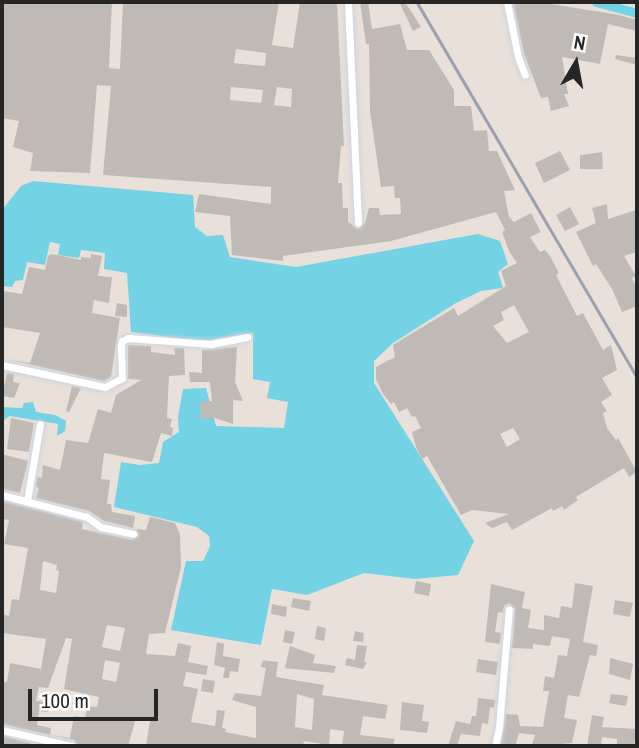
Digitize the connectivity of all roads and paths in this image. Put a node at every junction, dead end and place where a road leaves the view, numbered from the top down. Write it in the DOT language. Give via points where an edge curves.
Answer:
graph roads {
  1 [pos="348,2"];
  2 [pos="507,2"];
  3 [pos="525,75"];
  4 [pos="358,223"];
  5 [pos="247,337"];
  6 [pos="2,365"];
  7 [pos="40,424"];
  8 [pos="2,495"];
  9 [pos="27,501"];
  10 [pos="132,534"];
  11 [pos="509,610"];
  12 [pos="2,730"];
  13 [pos="72,746"];
  14 [pos="495,746"];
  1 -- 4 [label="street"];
  2 -- 3 [label="street"];
  5 -- 6 [label="street" via="211,344 128,338 121,346 122,378 104,387"];
  7 -- 9 [label="street"];
  8 -- 9 [label="street"];
  9 -- 10 [label="street"];
  11 -- 14 [label="street"];
  12 -- 13 [label="street"];
}
